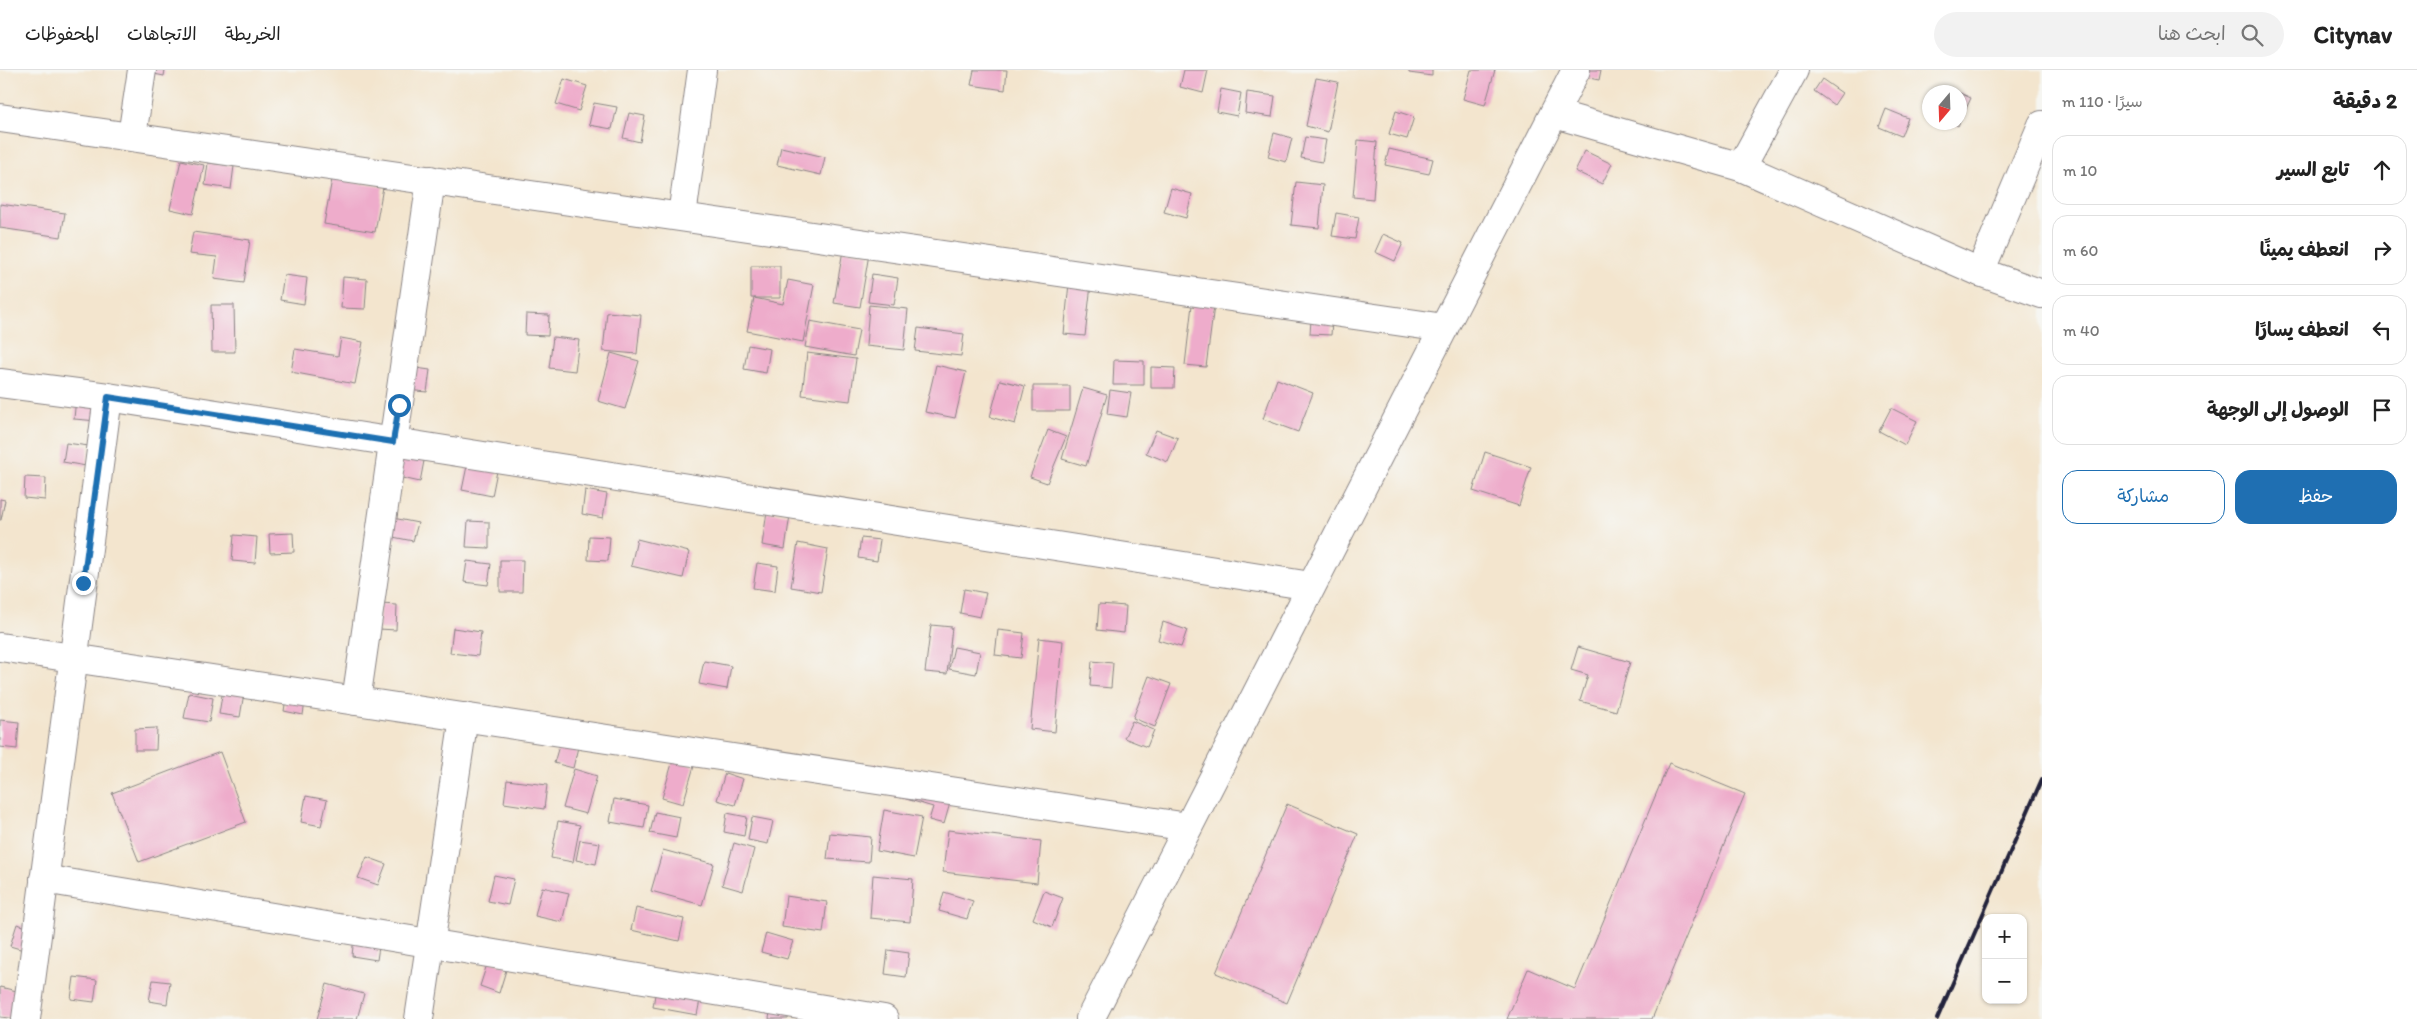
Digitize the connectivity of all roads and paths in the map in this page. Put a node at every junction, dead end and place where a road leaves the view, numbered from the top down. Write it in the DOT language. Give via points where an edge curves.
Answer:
graph roads {
  1 [pos="142,70"];
  2 [pos="702,70"];
  3 [pos="1794,70"];
  4 [pos="1571,71"];
  5 [pos="1554,114"];
  6 [pos="0,118"];
  7 [pos="2042,125"];
  8 [pos="132,136"];
  9 [pos="1741,167"];
  10 [pos="431,180"];
  11 [pos="682,216"];
  12 [pos="1980,272"];
  13 [pos="2042,294"];
  14 [pos="1444,328"];
  15 [pos="0,383"];
  16 [pos="108,397"];
  17 [pos="393,442"];
  18 [pos="1311,586"];
  19 [pos="0,646"];
  20 [pos="73,658"];
  21 [pos="356,701"];
  22 [pos="464,717"];
  23 [pos="1188,827"];
  24 [pos="44,879"];
  25 [pos="430,944"];
  26 [pos="26,1019"];
  27 [pos="420,1019"];
  28 [pos="884,1019"];
  29 [pos="1090,1019"];
  1 -- 8 [label="street"];
  2 -- 11 [label="street"];
  3 -- 9 [label="street"];
  4 -- 5 [label="street"];
  5 -- 9 [label="street"];
  5 -- 14 [label="street"];
  6 -- 8 [label="street"];
  7 -- 12 [label="street"];
  8 -- 10 [label="street"];
  9 -- 12 [label="street"];
  10 -- 11 [label="street"];
  10 -- 17 [label="street"];
  11 -- 14 [label="street"];
  12 -- 13 [label="street"];
  14 -- 18 [label="street"];
  15 -- 16 [label="street"];
  16 -- 17 [label="street"];
  16 -- 20 [label="street"];
  17 -- 18 [label="street"];
  17 -- 21 [label="street"];
  18 -- 23 [label="street"];
  19 -- 20 [label="street"];
  20 -- 21 [label="street"];
  20 -- 24 [label="street"];
  21 -- 22 [label="street"];
  22 -- 23 [label="street"];
  22 -- 25 [label="street"];
  23 -- 29 [label="street"];
  24 -- 25 [label="street"];
  24 -- 26 [label="street"];
  25 -- 27 [label="street"];
  25 -- 28 [label="street"];
}
